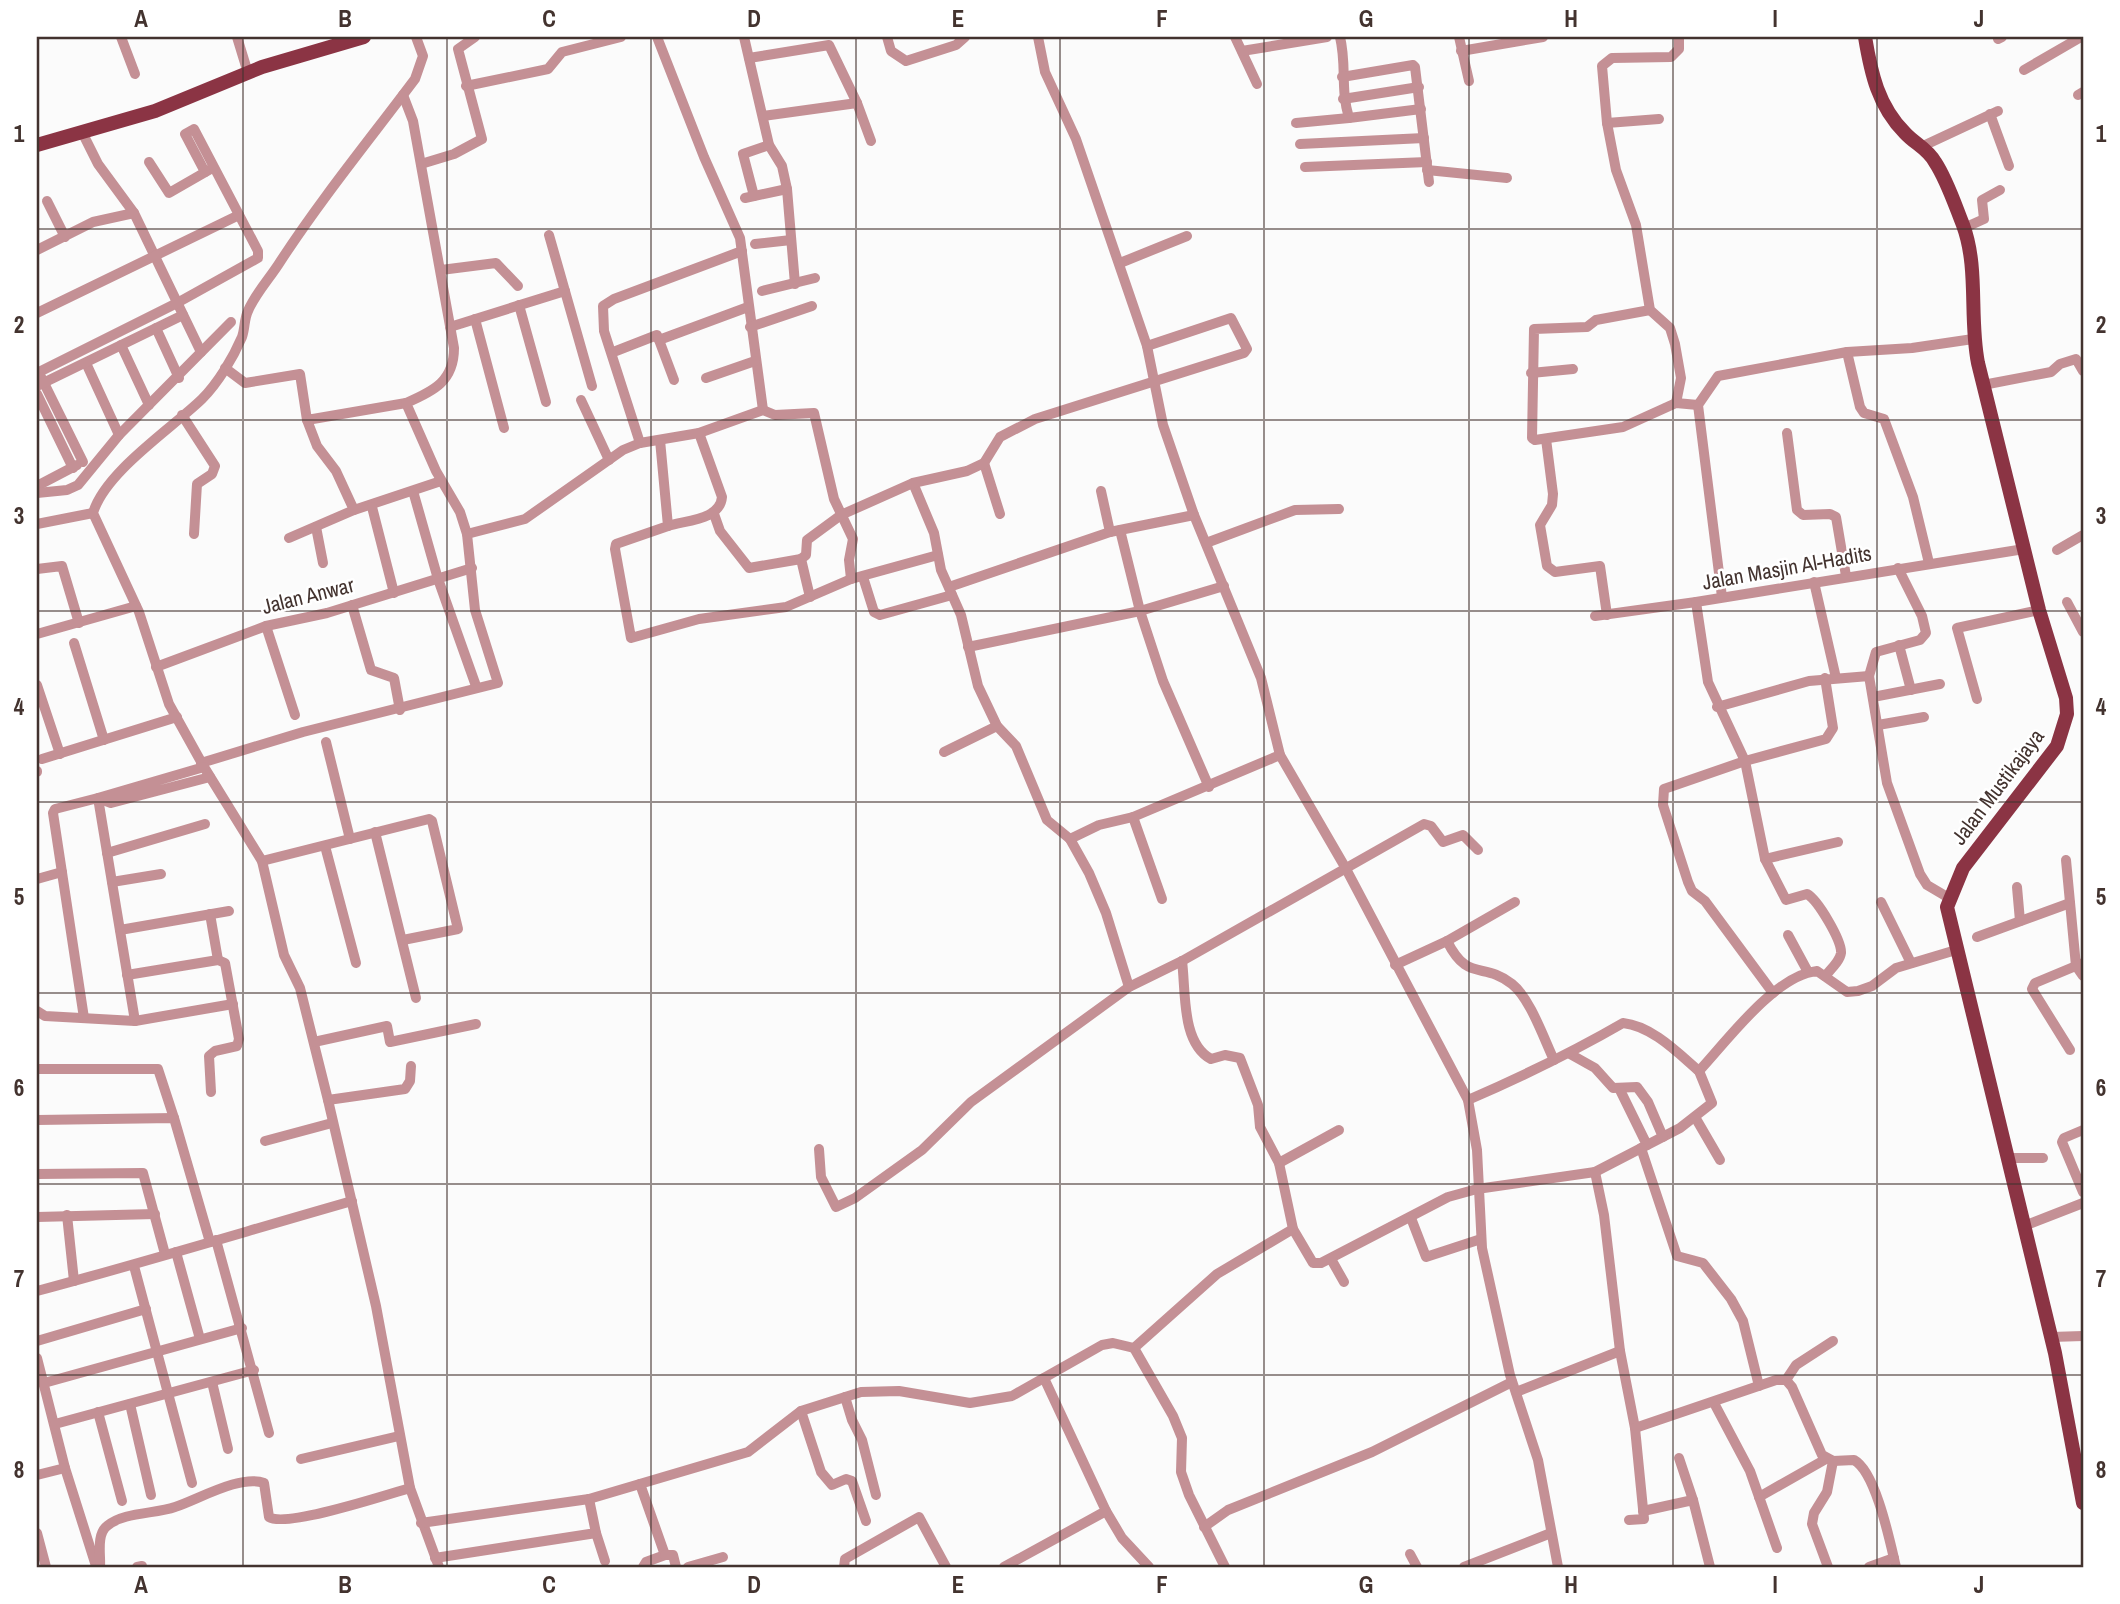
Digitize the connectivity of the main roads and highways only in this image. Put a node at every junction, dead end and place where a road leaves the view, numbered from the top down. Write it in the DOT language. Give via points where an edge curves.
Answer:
graph roads {
  1 [pos="364,37"];
  2 [pos="1865,37"];
  3 [pos="37,145"];
  4 [pos="2081,1464"];
  5 [pos="2083,1503"];
  1 -- 3 [label="main road"];
  2 -- 4 [label="main road, Jalan Mustikajaya" via="1873,81 1887,113 1936,162 1964,228 1973,340 2039,610 2066,698 2062,738 1963,868 1949,898 1948,916"];
  4 -- 5 [label="main road"];
}
